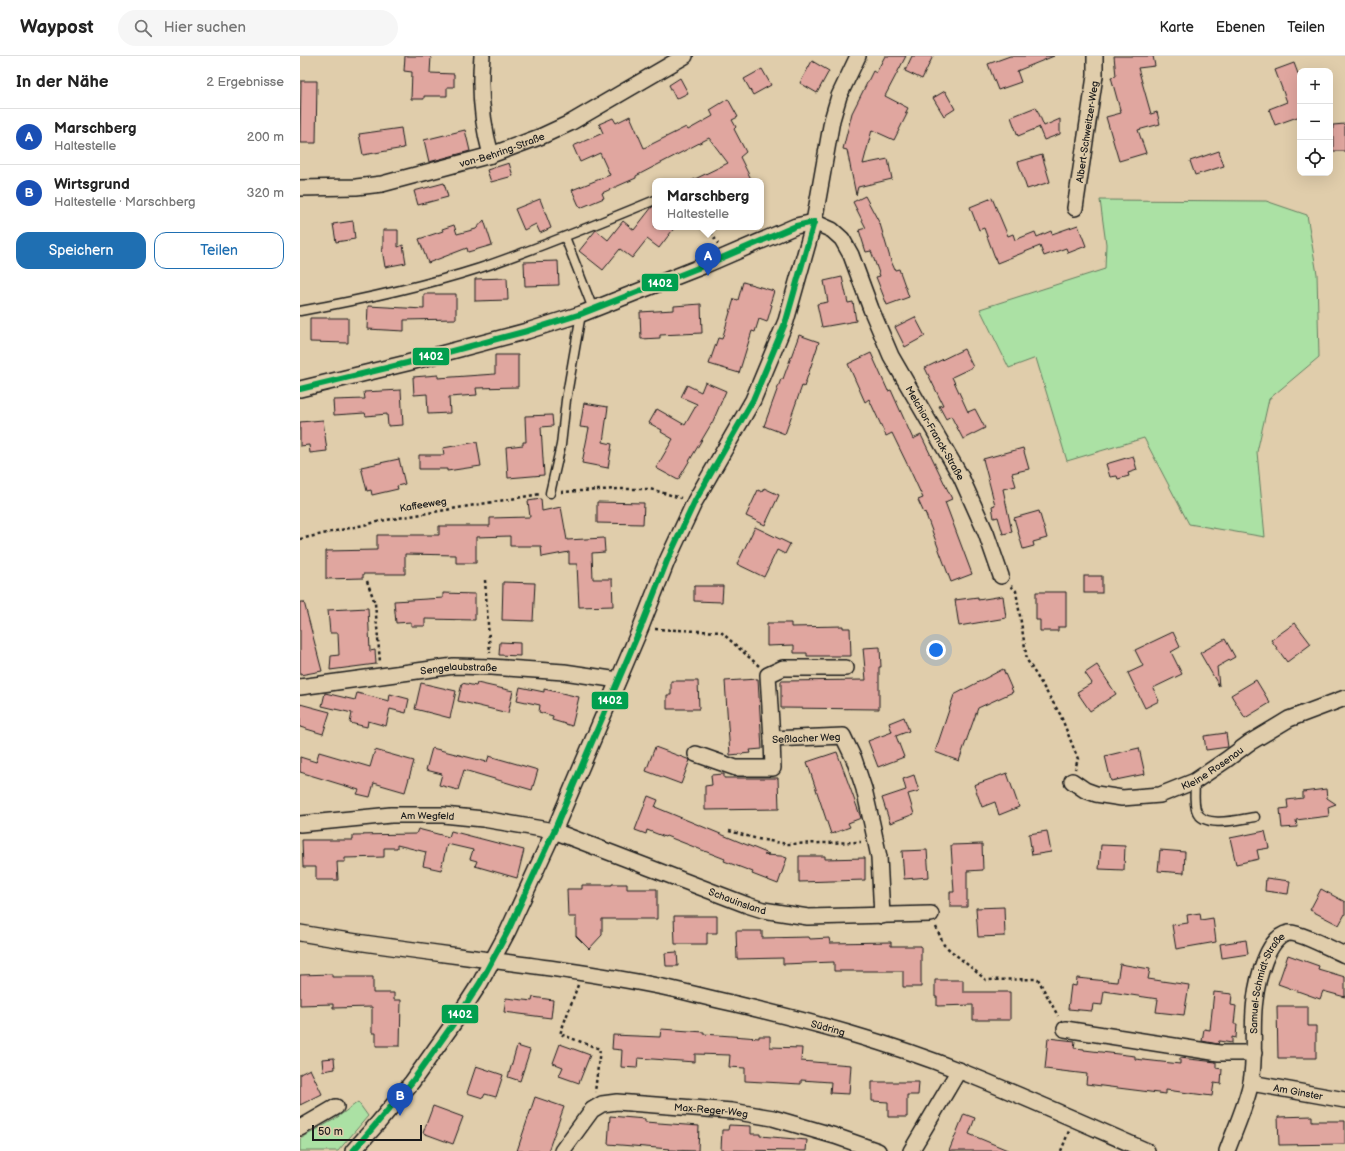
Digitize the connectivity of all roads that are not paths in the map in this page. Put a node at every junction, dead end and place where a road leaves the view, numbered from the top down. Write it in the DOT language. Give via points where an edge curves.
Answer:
graph roads {
  1 [pos="482,56"];
  2 [pos="685,56"];
  3 [pos="858,56"];
  4 [pos="1095,56"];
  5 [pos="490,155"];
  6 [pos="300,188"];
  7 [pos="652,201"];
  8 [pos="1075,208"];
  9 [pos="814,222"];
  10 [pos="565,237"];
  11 [pos="300,311"];
  12 [pos="587,312"];
  13 [pos="300,389"];
  14 [pos="550,493"];
  15 [pos="1001,576"];
  16 [pos="846,668"];
  17 [pos="618,680"];
  18 [pos="300,687"];
  19 [pos="1345,698"];
  20 [pos="772,740"];
  21 [pos="696,754"];
  22 [pos="1072,781"];
  23 [pos="1194,781"];
  24 [pos="1255,817"];
  25 [pos="300,824"];
  26 [pos="554,831"];
  27 [pos="931,914"];
  28 [pos="882,916"];
  29 [pos="300,933"];
  30 [pos="1345,955"];
  31 [pos="493,960"];
  32 [pos="1065,1029"];
  33 [pos="1254,1053"];
  34 [pos="959,1070"];
  35 [pos="1251,1083"];
  36 [pos="1345,1100"];
  37 [pos="336,1108"];
  38 [pos="300,1128"];
  39 [pos="353,1151"];
  40 [pos="562,1151"];
  41 [pos="878,1151"];
  42 [pos="911,1151"];
  43 [pos="1147,1151"];
  44 [pos="1227,1151"];
  1 -- 5 [label="street" via="484,130"];
  2 -- 5 [label="street, von-Behring-Straße" via="570,123"];
  3 -- 9 [label="street" via="839,96 832,120"];
  4 -- 8 [label="street, Albert-Schweitzer-Weg" via="1095,76"];
  5 -- 6 [label="street, von-Behring-Straße" via="382,184"];
  7 -- 10 [label="lane"];
  9 -- 12 [label="street" via="796,226"];
  9 -- 15 [label="street, Melchior-Franck-Straße" via="832,230 842,239 851,255 891,356 961,476 986,533"];
  9 -- 17 [label="street" via="786,321 753,400 695,501 666,561"];
  10 -- 11 [label="lane" via="478,268 374,297"];
  10 -- 12 [label="lane"];
  12 -- 13 [label="street" via="520,333"];
  12 -- 14 [label="lane" via="566,400 561,444"];
  16 -- 20 [label="street, Seßlacher Weg" via="783,668 768,675"];
  17 -- 18 [label="street, Sengelaubstraße" via="564,672 454,666"];
  17 -- 26 [label="street"];
  19 -- 23 [label="street, Kleine Rosenau" via="1289,719 1248,743"];
  20 -- 21 [label="street" via="772,768 736,768"];
  20 -- 28 [label="street, Seßlacher Weg" via="843,736 854,758 864,789 878,857"];
  22 -- 23 [label="street, Kleine Rosenau" via="1096,794 1122,798 1160,795"];
  23 -- 24 [label="lane" via="1196,808 1198,814 1206,821"];
  25 -- 26 [label="street, Am Wegfeld" via="391,815 443,815"];
  26 -- 28 [label="street, Schauinsland" via="763,910 808,917"];
  26 -- 31 [label="street"];
  27 -- 28 [label="street, Schauinsland"];
  29 -- 31 [label="street, Südring"];
  30 -- 33 [label="street, Samuel-Schmidt-Straße" via="1297,934 1288,933 1276,940 1265,957 1255,1000"];
  31 -- 34 [label="street, Südring" via="663,987 789,1017 875,1041"];
  31 -- 39 [label="street" via="458,1017 412,1082"];
  32 -- 33 [label="street" via="1219,1052"];
  33 -- 35 [label="street, Samuel-Schmidt-Straße"];
  34 -- 42 [label="street"];
  34 -- 43 [label="street, Südring"];
  35 -- 36 [label="street, Am Ginster"];
  35 -- 44 [label="street, Samuel-Schmidt-Straße"];
  37 -- 38 [label="street"];
  40 -- 41 [label="street, Max-Reger-Weg" via="592,1110 602,1104 617,1102 732,1111 773,1118"];
}
